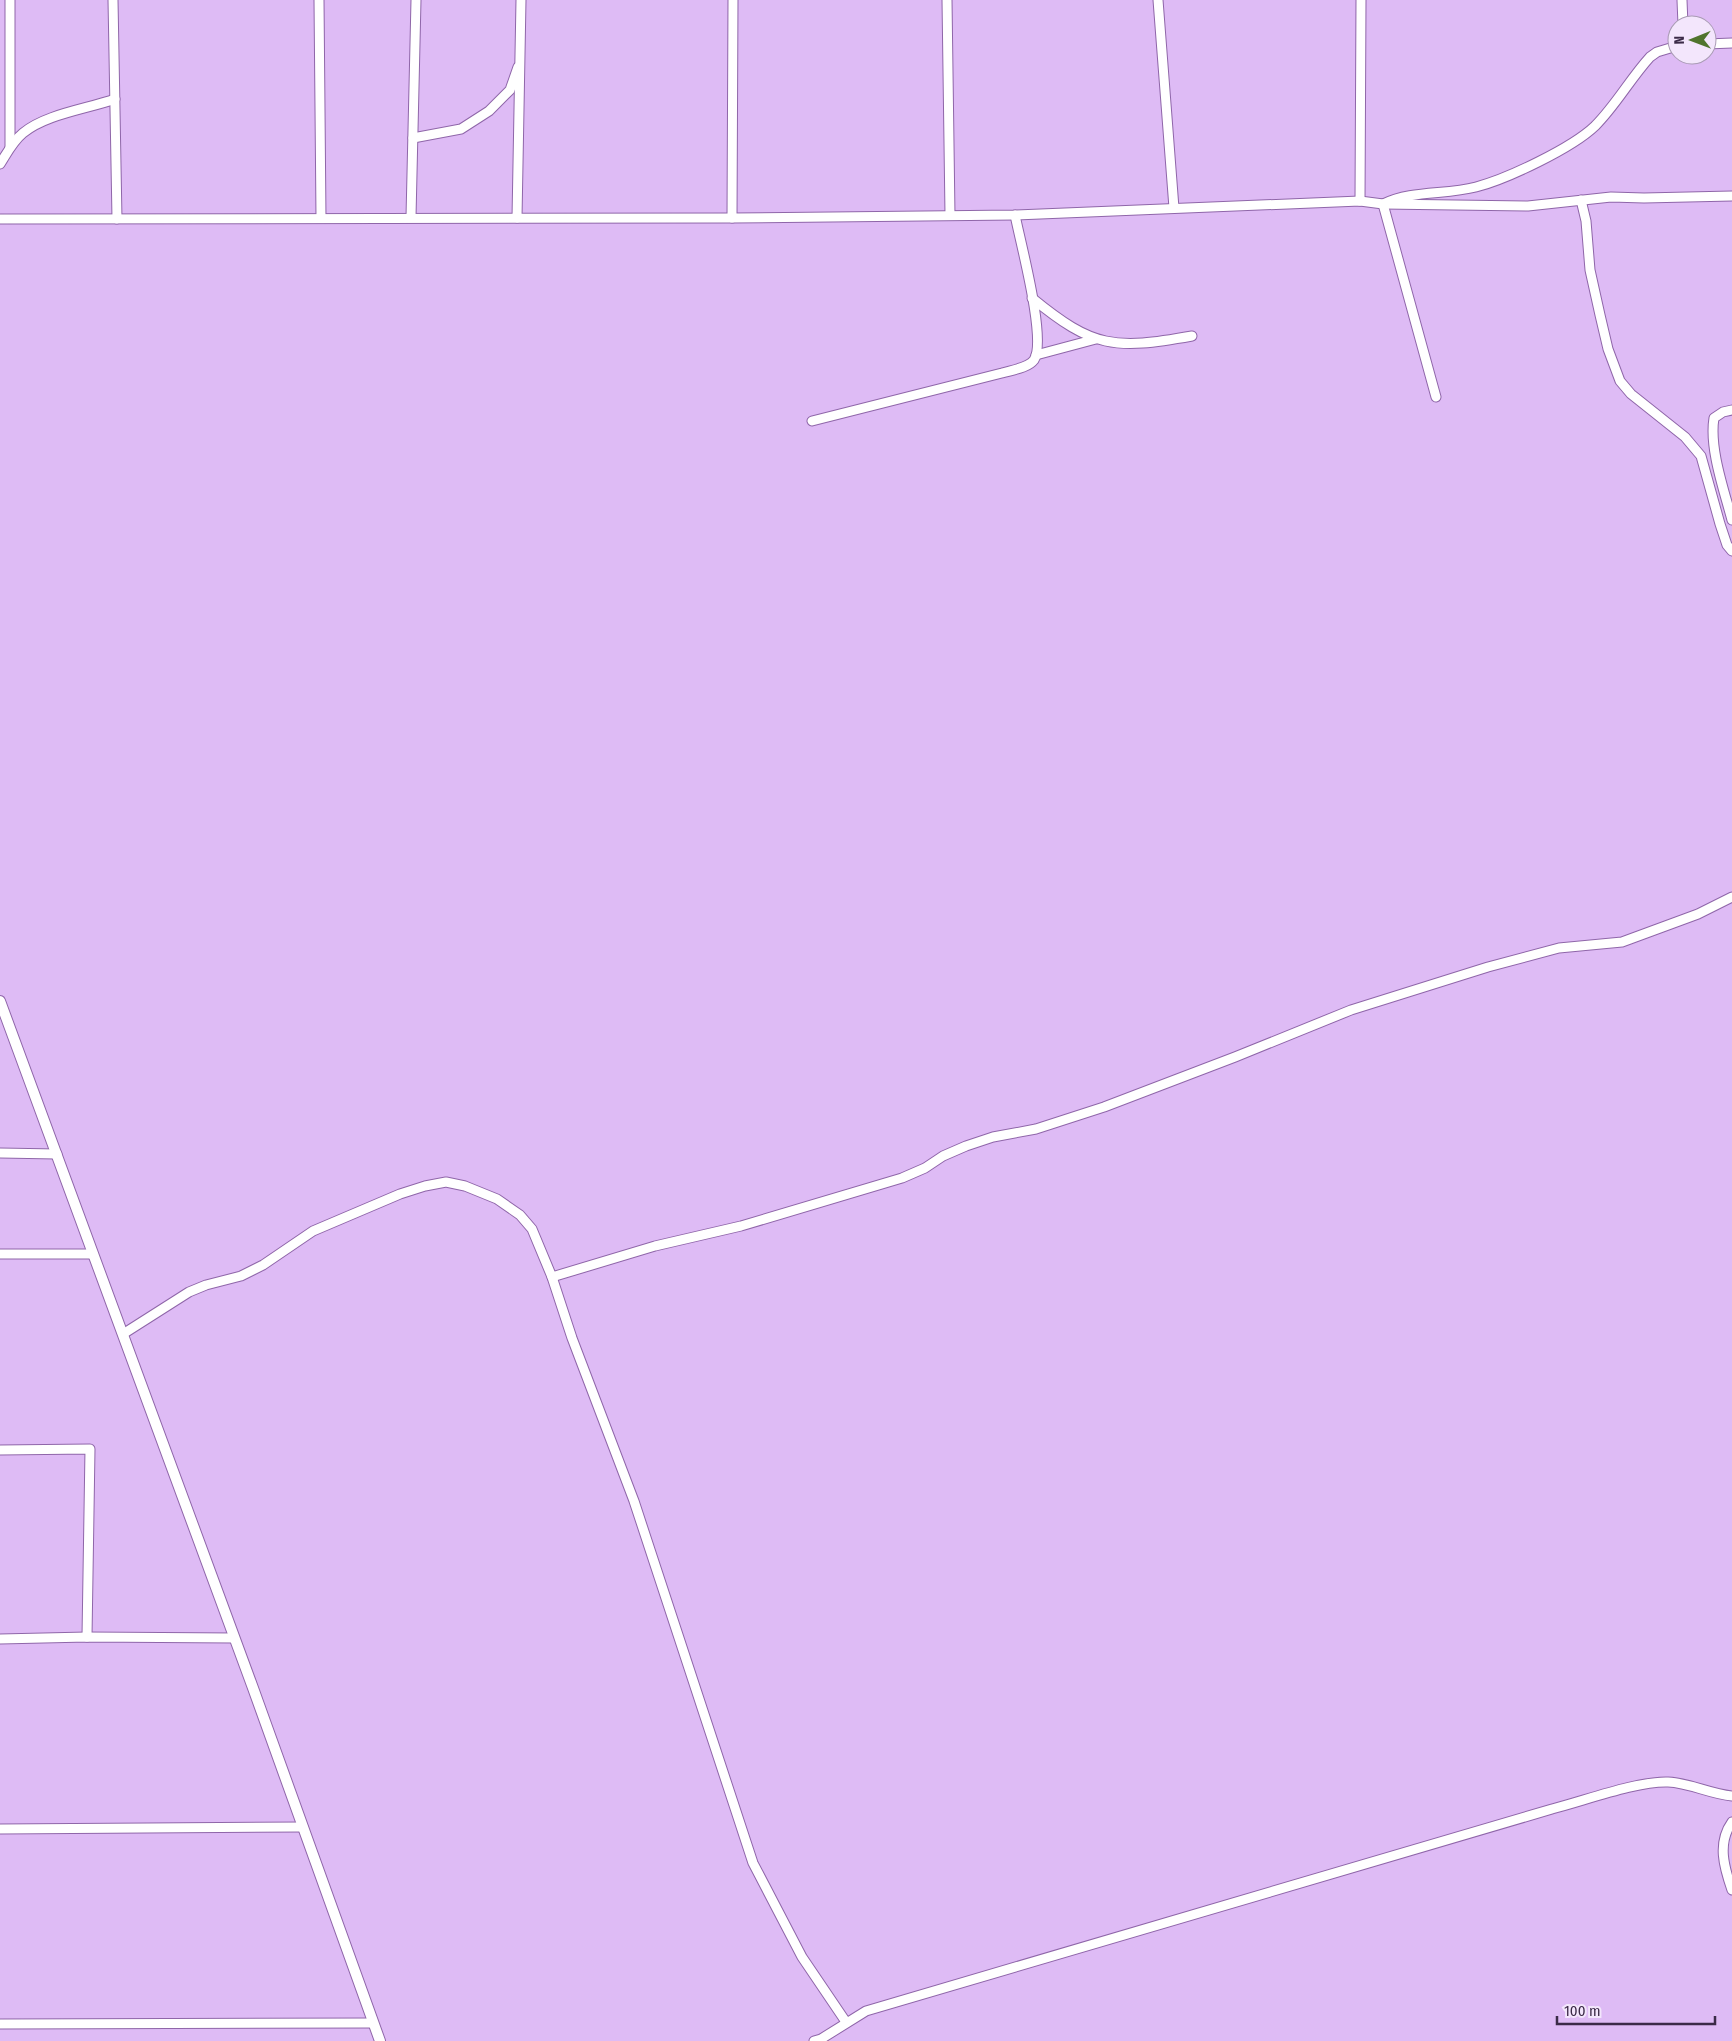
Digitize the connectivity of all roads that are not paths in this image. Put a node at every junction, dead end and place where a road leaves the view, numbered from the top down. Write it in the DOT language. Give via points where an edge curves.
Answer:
graph roads {
  1 [pos="10,0"];
  2 [pos="113,0"];
  3 [pos="319,0"];
  4 [pos="416,0"];
  5 [pos="522,0"];
  6 [pos="733,0"];
  7 [pos="947,0"];
  8 [pos="1158,0"];
  9 [pos="1361,0"];
  10 [pos="1682,0"];
  11 [pos="1683,15"];
  12 [pos="1732,43"];
  13 [pos="1717,44"];
  14 [pos="1667,49"];
  15 [pos="520,60"];
  16 [pos="115,98"];
  17 [pos="413,138"];
  18 [pos="10,146"];
  19 [pos="0,164"];
  20 [pos="1732,196"];
  21 [pos="1581,200"];
  22 [pos="1360,201"];
  23 [pos="1383,204"];
  24 [pos="1174,208"];
  25 [pos="950,215"];
  26 [pos="1015,215"];
  27 [pos="411,217"];
  28 [pos="117,218"];
  29 [pos="321,218"];
  30 [pos="516,218"];
  31 [pos="732,218"];
  32 [pos="0,219"];
  33 [pos="1032,298"];
  34 [pos="1192,336"];
  35 [pos="1096,340"];
  36 [pos="1036,355"];
  37 [pos="1436,397"];
  38 [pos="1732,410"];
  39 [pos="812,421"];
  40 [pos="1732,520"];
  41 [pos="1732,551"];
  42 [pos="1732,897"];
  43 [pos="0,1001"];
  44 [pos="0,1153"];
  45 [pos="57,1154"];
  46 [pos="0,1254"];
  47 [pos="94,1254"];
  48 [pos="552,1277"];
  49 [pos="123,1334"];
  50 [pos="0,1450"];
  51 [pos="87,1637"];
  52 [pos="234,1638"];
  53 [pos="0,1639"];
  54 [pos="1732,1796"];
  55 [pos="1732,1822"];
  56 [pos="303,1827"];
  57 [pos="0,1830"];
  58 [pos="1732,1890"];
  59 [pos="846,2022"];
  60 [pos="374,2023"];
  61 [pos="0,2024"];
  62 [pos="380,2041"];
  63 [pos="816,2041"];
  1 -- 18 [label="street"];
  2 -- 16 [label="street"];
  3 -- 29 [label="street"];
  4 -- 17 [label="street"];
  5 -- 15 [label="street"];
  6 -- 31 [label="street"];
  7 -- 25 [label="street"];
  8 -- 24 [label="street"];
  9 -- 22 [label="street"];
  10 -- 11 [label="street"];
  12 -- 13 [label="street"];
  14 -- 23 [label="street" via="1650,57 1595,126 1554,152 1488,184 1463,190 1398,196"];
  15 -- 17 [label="street" via="510,90 489,111 461,129"];
  15 -- 30 [label="street"];
  16 -- 18 [label="street" via="41,122"];
  16 -- 28 [label="street"];
  17 -- 27 [label="street"];
  18 -- 19 [label="street"];
  20 -- 21 [label="street"];
  21 -- 23 [label="street" via="1528,206"];
  21 -- 41 [label="street" via="1598,308 1620,381 1701,456 1720,524"];
  22 -- 23 [label="street"];
  22 -- 24 [label="street"];
  23 -- 37 [label="street"];
  24 -- 26 [label="street"];
  25 -- 26 [label="street"];
  25 -- 31 [label="street"];
  26 -- 33 [label="street"];
  27 -- 29 [label="street"];
  27 -- 30 [label="street"];
  28 -- 29 [label="street"];
  28 -- 32 [label="street"];
  30 -- 31 [label="street"];
  33 -- 35 [label="street" via="1077,332"];
  33 -- 36 [label="street" via="1038,342"];
  34 -- 35 [label="street" via="1147,344"];
  35 -- 36 [label="street"];
  36 -- 39 [label="street" via="1031,363 1021,367"];
  38 -- 40 [label="street" via="1714,418 1713,427 1715,450"];
  42 -- 48 [label="street" via="1698,914 1622,942 1587,944 1488,966 1351,1010 1104,1106 1036,1129 966,1146 902,1178"];
  43 -- 45 [label="street"];
  44 -- 45 [label="street"];
  45 -- 47 [label="street"];
  46 -- 47 [label="street"];
  47 -- 49 [label="street"];
  48 -- 49 [label="street" via="532,1229 520,1215 497,1199 446,1182 400,1194 313,1231 263,1265 241,1276 189,1292"];
  48 -- 59 [label="street" via="634,1501 753,1863 802,1957"];
  49 -- 52 [label="street"];
  50 -- 51 [label="street" via="90,1450"];
  51 -- 52 [label="street"];
  51 -- 53 [label="street"];
  52 -- 56 [label="street"];
  54 -- 59 [label="street" via="1675,1782 1633,1787 866,2011"];
  55 -- 58 [label="street" via="1722,1847"];
  56 -- 57 [label="street"];
  56 -- 60 [label="street"];
  59 -- 63 [label="street"];
  60 -- 61 [label="street"];
  60 -- 62 [label="street"];
}
